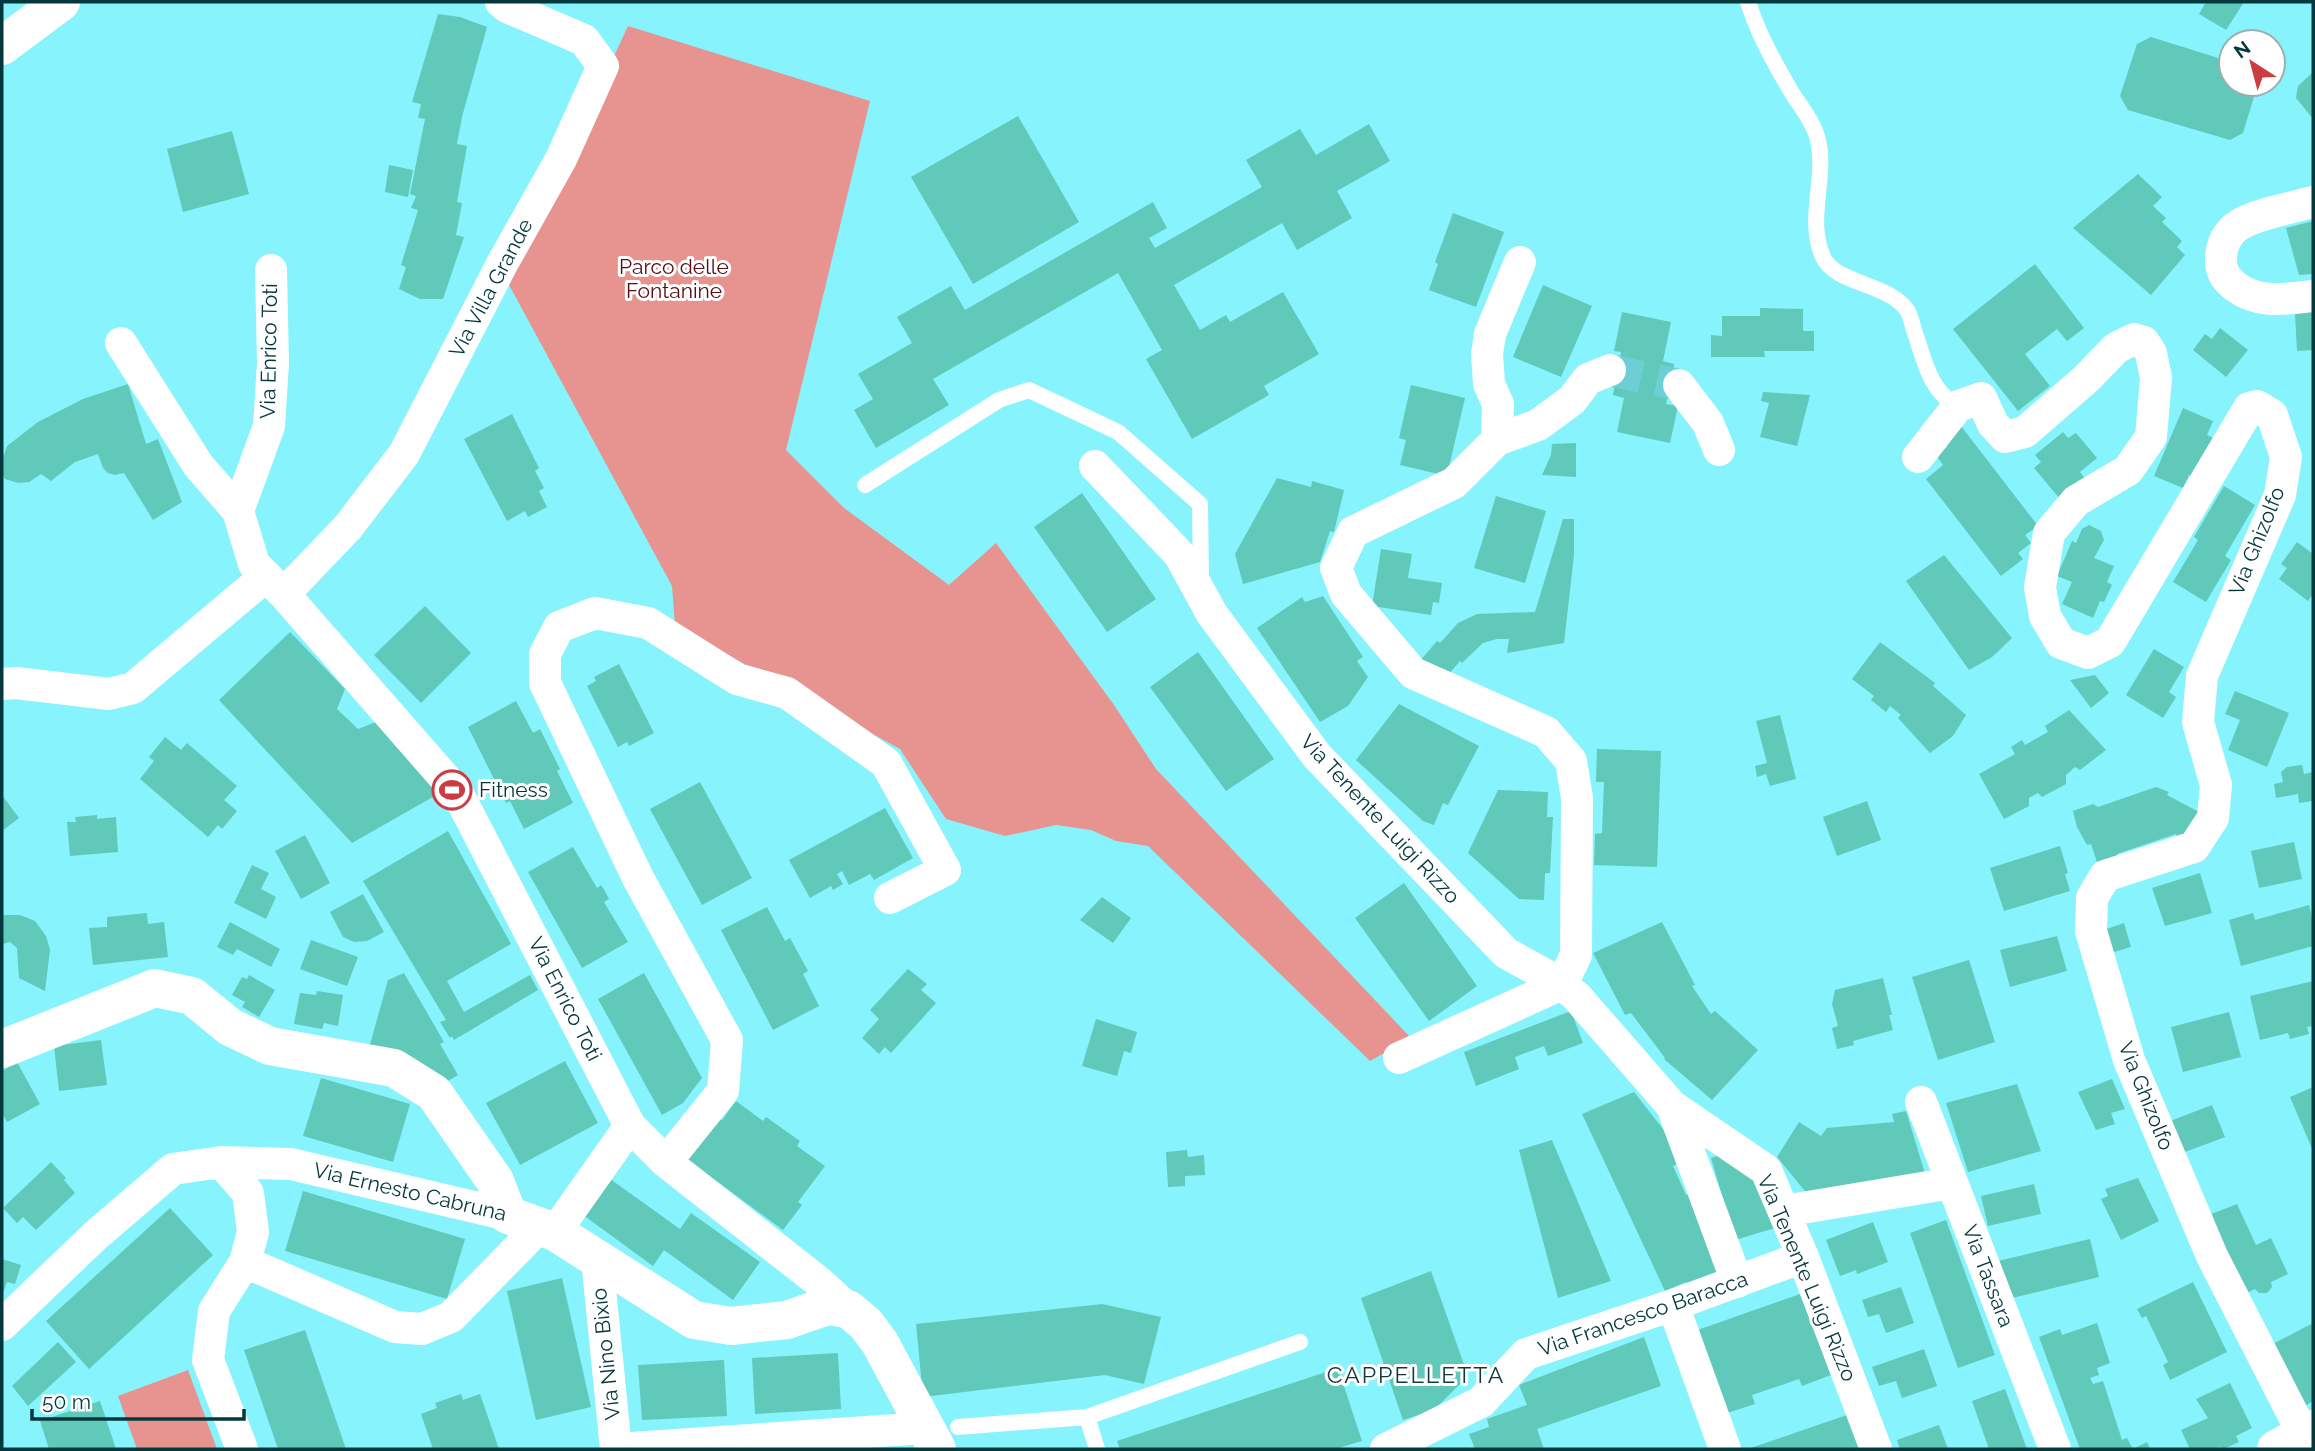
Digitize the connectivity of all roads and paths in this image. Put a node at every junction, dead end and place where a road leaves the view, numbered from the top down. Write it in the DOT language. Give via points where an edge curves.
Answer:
graph roads {
  1 [pos="61,2"];
  2 [pos="501,2"];
  3 [pos="1748,2"];
  4 [pos="2,46"];
  5 [pos="2313,202"];
  6 [pos="1520,262"];
  7 [pos="271,270"];
  8 [pos="2313,296"];
  9 [pos="121,343"];
  10 [pos="1610,370"];
  11 [pos="1679,385"];
  12 [pos="1958,406"];
  13 [pos="1497,440"];
  14 [pos="1719,450"];
  15 [pos="1918,457"];
  16 [pos="1095,466"];
  17 [pos="865,485"];
  18 [pos="238,511"];
  19 [pos="275,585"];
  20 [pos="1201,594"];
  21 [pos="2,684"];
  22 [pos="890,898"];
  23 [pos="1562,984"];
  24 [pos="2,1049"];
  25 [pos="1399,1058"];
  26 [pos="1921,1102"];
  27 [pos="1672,1106"];
  28 [pos="631,1126"];
  29 [pos="221,1161"];
  30 [pos="666,1162"];
  31 [pos="1952,1183"];
  32 [pos="1784,1211"];
  33 [pos="535,1224"];
  34 [pos="1803,1257"];
  35 [pos="597,1259"];
  36 [pos="245,1262"];
  37 [pos="1737,1282"];
  38 [pos="1673,1305"];
  39 [pos="848,1309"];
  40 [pos="2,1325"];
  41 [pos="1300,1342"];
  42 [pos="1087,1417"];
  43 [pos="940,1435"];
  44 [pos="2297,1438"];
  45 [pos="242,1449"];
  46 [pos="616,1449"];
  47 [pos="1097,1449"];
  48 [pos="1386,1449"];
  49 [pos="1725,1449"];
  50 [pos="1876,1449"];
  51 [pos="2055,1449"];
  1 -- 4 [label="main road"];
  2 -- 19 [label="street, Via Villa Grande" via="584,40 603,66 561,159 404,454 348,527"];
  3 -- 12 [label="lane" via="1772,58 1818,140 1815,215 1824,260 1834,270 1883,291 1908,312 1936,388"];
  5 -- 8 [label="street" via="2245,221 2226,239 2221,265 2225,278 2247,295 2271,300"];
  6 -- 13 [label="street" via="1488,344 1489,384 1498,404"];
  7 -- 18 [label="street, Via Enrico Toti" via="269,426"];
  9 -- 18 [label="street, Via Enrico Toti" via="198,465"];
  10 -- 13 [label="street" via="1588,379 1572,400 1538,425"];
  11 -- 14 [label="street" via="1708,423"];
  12 -- 15 [label="street"];
  12 -- 44 [label="street, Via Ghizolfo" via="1981,398 2004,437 2025,432 2116,348 2134,339 2144,342 2151,353 2156,378 2151,437 2129,470 2076,501 2049,533 2040,587 2045,616 2060,643 2088,653 2110,642 2249,408 2257,406 2272,415 2281,439 2286,457 2280,495 2202,676 2198,722 2216,785 2213,818 2194,847 2105,876 2092,898 2091,931 2139,1085"];
  13 -- 23 [label="street" via="1454,483 1353,533 1336,568 1346,594 1413,673 1546,732 1571,761 1577,798 1576,955"];
  16 -- 20 [label="street, Via Tenente Luigi Rizzo" via="1179,554"];
  17 -- 20 [label="lane" via="999,400 1029,390 1118,432 1200,505"];
  18 -- 19 [label="street, Via Enrico Toti" via="254,564"];
  19 -- 21 [label="street" via="133,688 109,694"];
  19 -- 28 [label="street, Via Enrico Toti" via="457,792"];
  20 -- 23 [label="street, Via Tenente Luigi Rizzo" via="1317,756 1506,953"];
  22 -- 30 [label="street" via="945,870 886,763 787,693 737,679 648,624 595,613 559,628 545,654 545,683 638,878 727,1040 723,1091"];
  23 -- 25 [label="street"];
  23 -- 27 [label="street, Via Tenente Luigi Rizzo"];
  24 -- 33 [label="main road" via="155,988 192,996 230,1027 270,1046 394,1068 434,1093 495,1181"];
  26 -- 31 [label="street, Via Tassara"];
  27 -- 32 [label="street, Via Tenente Luigi Rizzo" via="1766,1170"];
  27 -- 37 [label="street, Via Tenente Luigi Rizzo"];
  28 -- 30 [label="street, Via Enrico Toti"];
  28 -- 33 [label="street"];
  29 -- 33 [label="street, Via Ernesto Cabruna" via="291,1164"];
  29 -- 36 [label="street" via="248,1193 253,1232"];
  29 -- 40 [label="street, Via Ernesto Cabruna" via="173,1169"];
  30 -- 39 [label="street, Via Enrico Toti"];
  31 -- 32 [label="street"];
  31 -- 51 [label="street, Via Tassara"];
  32 -- 34 [label="street, Via Tenente Luigi Rizzo"];
  33 -- 35 [label="main road, Via Ernesto Cabruna"];
  33 -- 36 [label="street" via="451,1317 422,1329 395,1328"];
  34 -- 37 [label="street, Via Francesco Baracca"];
  34 -- 50 [label="street, Via Tenente Luigi Rizzo"];
  35 -- 39 [label="main road, Via Ernesto Cabruna" via="694,1320 731,1326 787,1320 827,1306"];
  35 -- 46 [label="street, Via Nino Bixio"];
  36 -- 45 [label="street" via="214,1311 208,1360"];
  37 -- 38 [label="street, Via Francesco Baracca"];
  38 -- 48 [label="street, Via Francesco Baracca" via="1526,1354 1481,1402"];
  38 -- 49 [label="street"];
  39 -- 43 [label="main road, Via Enrico Toti" via="880,1343"];
  41 -- 42 [label="lane"];
  42 -- 43 [label="lane"];
  42 -- 47 [label="lane"];
  43 -- 46 [label="street"];
}
